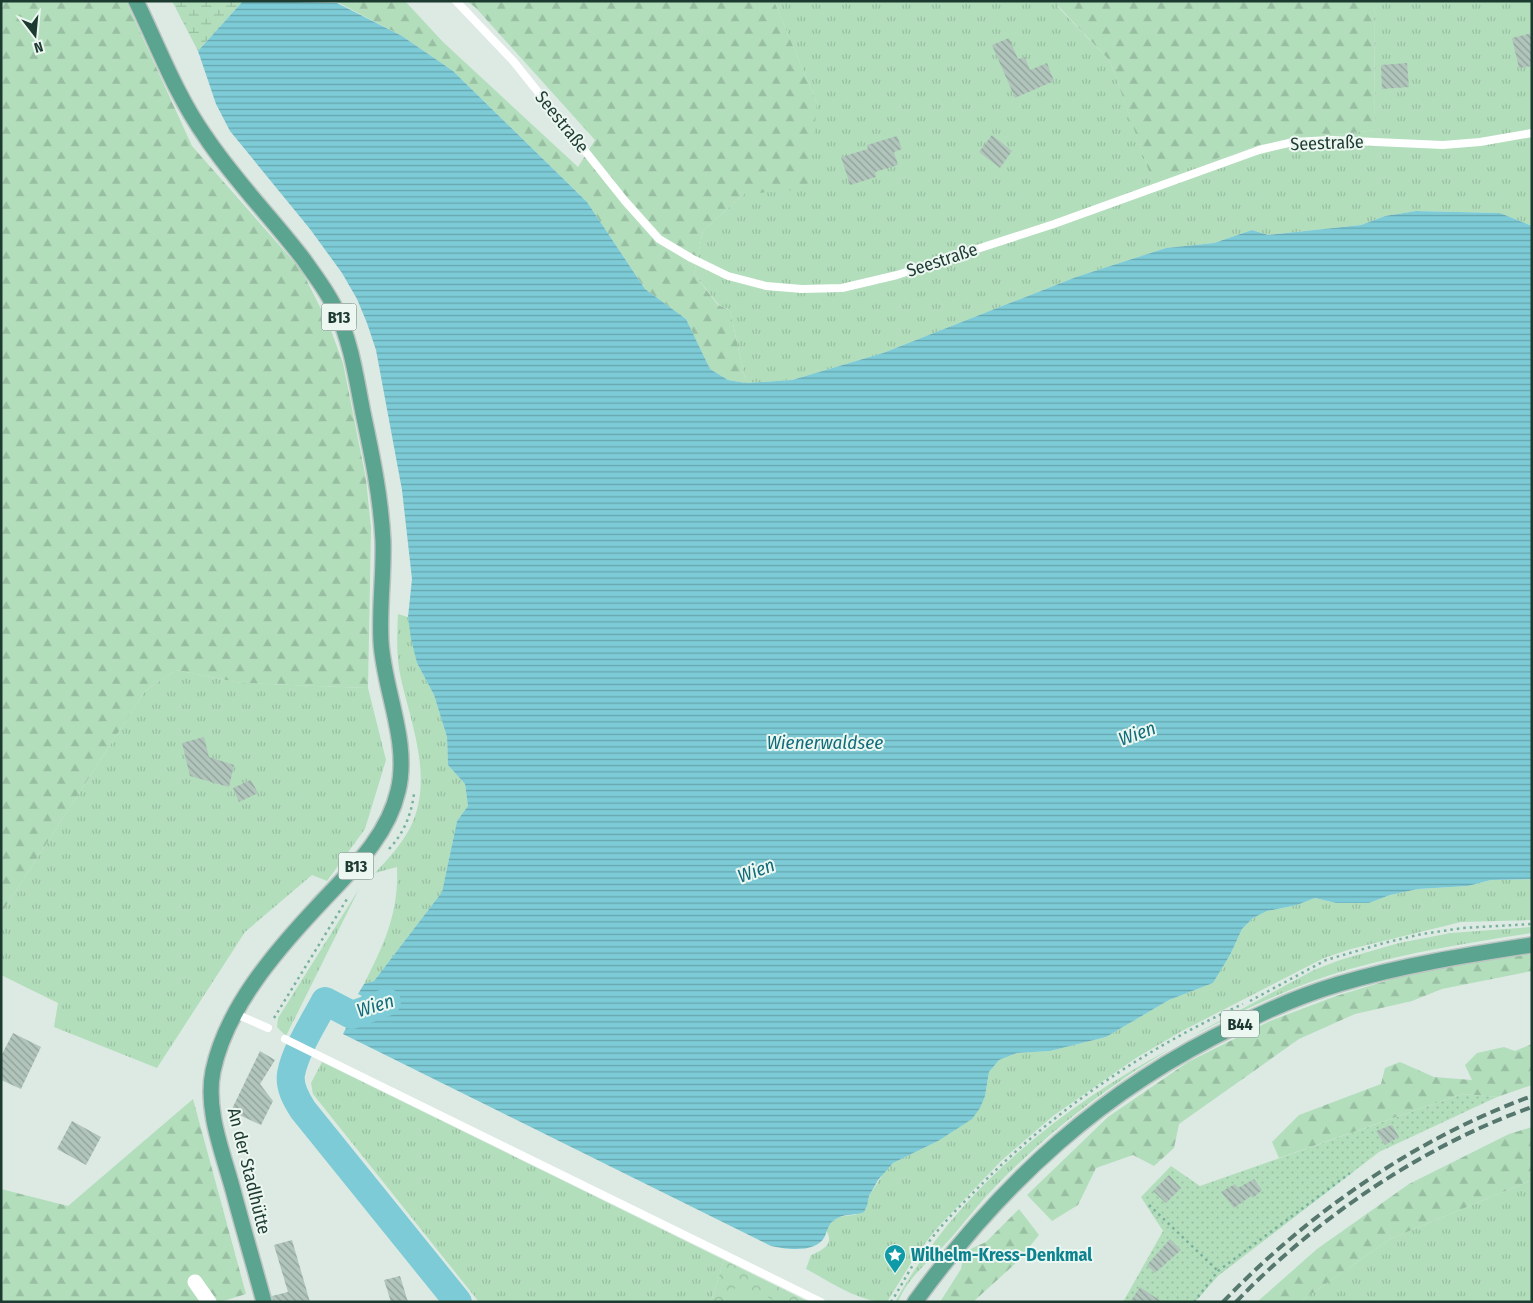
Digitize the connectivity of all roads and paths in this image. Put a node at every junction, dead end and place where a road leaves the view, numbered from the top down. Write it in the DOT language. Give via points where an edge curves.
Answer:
graph roads {
  1 [pos="136,1"];
  2 [pos="456,1"];
  3 [pos="1532,133"];
  4 [pos="414,792"];
  5 [pos="388,850"];
  6 [pos="350,895"];
  7 [pos="1532,945"];
  8 [pos="236,1014"];
  9 [pos="268,1028"];
  10 [pos="285,1039"];
  11 [pos="1350,1173"];
  12 [pos="1149,1205"];
  13 [pos="1218,1271"];
  14 [pos="195,1282"];
  15 [pos="210,1302"];
  16 [pos="264,1302"];
  17 [pos="820,1302"];
  18 [pos="915,1302"];
  19 [pos="1194,1302"];
  1 -- 8 [label="main road, An der Stadlhütte / B13" via="204,135 286,236 323,287 344,326 380,509 383,568 381,636 387,688 401,747 398,792 388,820 366,854 276,953"];
  2 -- 3 [label="lane, Seestraße" via="514,62 658,239 728,276 766,286 842,288 898,275 1054,224 1260,150 1293,142 1331,140 1444,145"];
  4 -- 5 [label="path" via="412,811 404,829"];
  6 -- 9 [label="path"];
  7 -- 18 [label="main road, B44" via="1419,962 1338,984 1267,1011 1194,1046 1118,1094 1048,1150 996,1201"];
  8 -- 9 [label="lane"];
  8 -- 16 [label="main road, An der Stadlhütte / B13" via="217,1057 211,1091 215,1126"];
  10 -- 17 [label="lane"];
  11 -- 13 [label="path"];
  12 -- 13 [label="path"];
  13 -- 19 [label="path"];
  14 -- 15 [label="street"];
}
